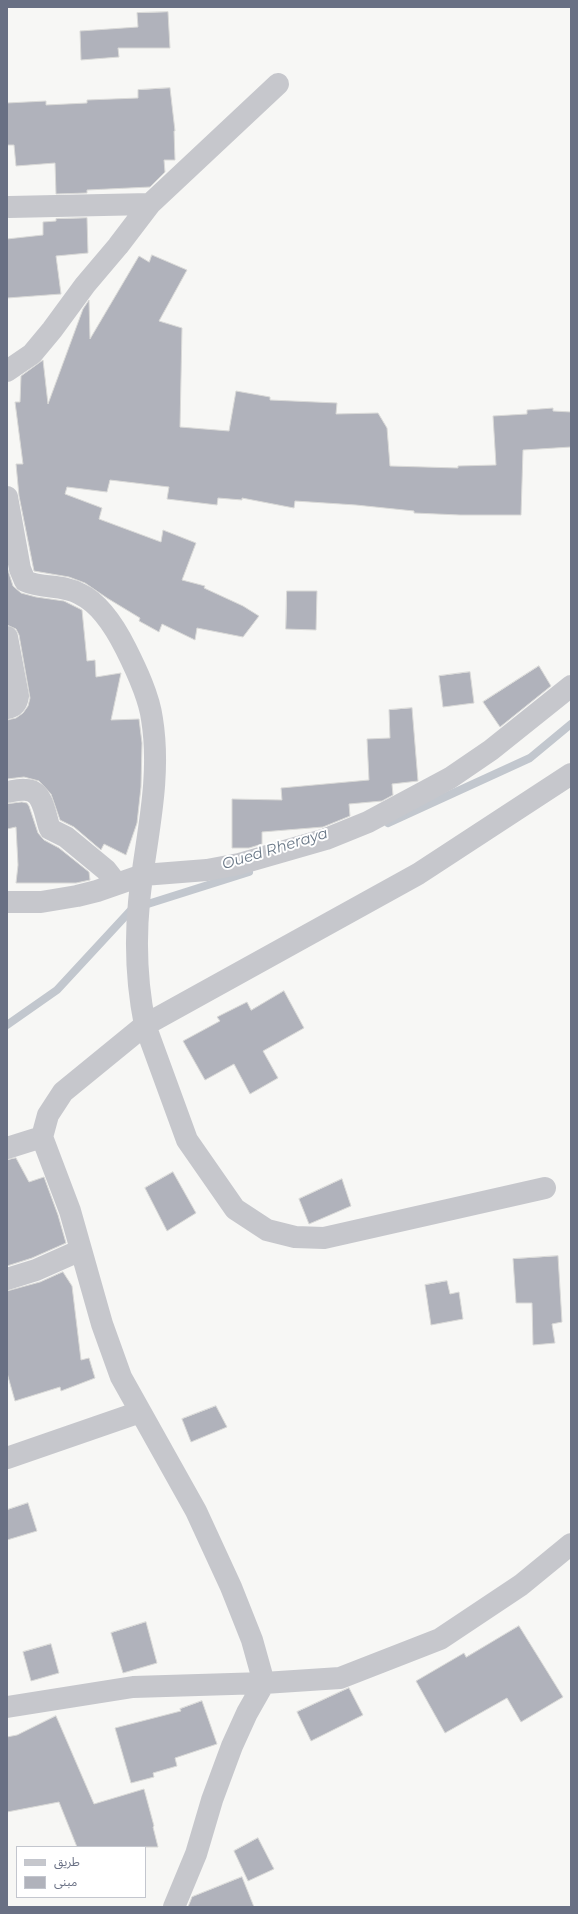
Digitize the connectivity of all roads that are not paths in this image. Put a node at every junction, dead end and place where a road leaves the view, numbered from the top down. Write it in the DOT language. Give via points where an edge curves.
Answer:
graph roads {
  1 [pos="278,84"];
  2 [pos="150,204"];
  3 [pos="9,207"];
  4 [pos="7,371"];
  5 [pos="7,497"];
  6 [pos="16,585"];
  7 [pos="7,637"];
  8 [pos="571,686"];
  9 [pos="7,708"];
  10 [pos="571,774"];
  11 [pos="7,792"];
  12 [pos="143,875"];
  13 [pos="117,884"];
  14 [pos="7,902"];
  15 [pos="145,1026"];
  16 [pos="42,1137"];
  17 [pos="7,1148"];
  18 [pos="545,1188"];
  19 [pos="80,1250"];
  20 [pos="7,1279"];
  21 [pos="140,1412"];
  22 [pos="7,1458"];
  23 [pos="571,1544"];
  24 [pos="264,1683"];
  25 [pos="7,1707"];
  26 [pos="174,1907"];
  1 -- 2 [label="street"];
  2 -- 3 [label="street"];
  2 -- 4 [label="street" via="32,354"];
  5 -- 6 [label="street" via="20,569"];
  6 -- 12 [label="street" via="65,587 93,602 118,633 137,671 152,718 155,745 155,788"];
  7 -- 9 [label="street" via="18,696 17,702"];
  8 -- 12 [label="street" via="491,750 450,778 368,822 326,839 239,864 207,870"];
  10 -- 15 [label="street" via="418,874"];
  11 -- 13 [label="street" via="28,789 34,793 43,802 50,829 66,837 106,870"];
  12 -- 13 [label="street"];
  12 -- 15 [label="street" via="136,950"];
  13 -- 14 [label="street" via="77,896 41,902"];
  15 -- 16 [label="street" via="63,1092 48,1115"];
  15 -- 18 [label="street" via="187,1140 235,1209 267,1230 295,1237 324,1238"];
  16 -- 17 [label="street"];
  16 -- 19 [label="street" via="70,1211"];
  19 -- 20 [label="street" via="36,1270"];
  19 -- 21 [label="street" via="120,1376"];
  21 -- 22 [label="street"];
  21 -- 24 [label="street" via="196,1511 252,1640"];
  23 -- 24 [label="street" via="521,1585 440,1639 340,1678"];
  24 -- 25 [label="street" via="133,1687"];
  24 -- 26 [label="street" via="232,1746 196,1854"];
}
